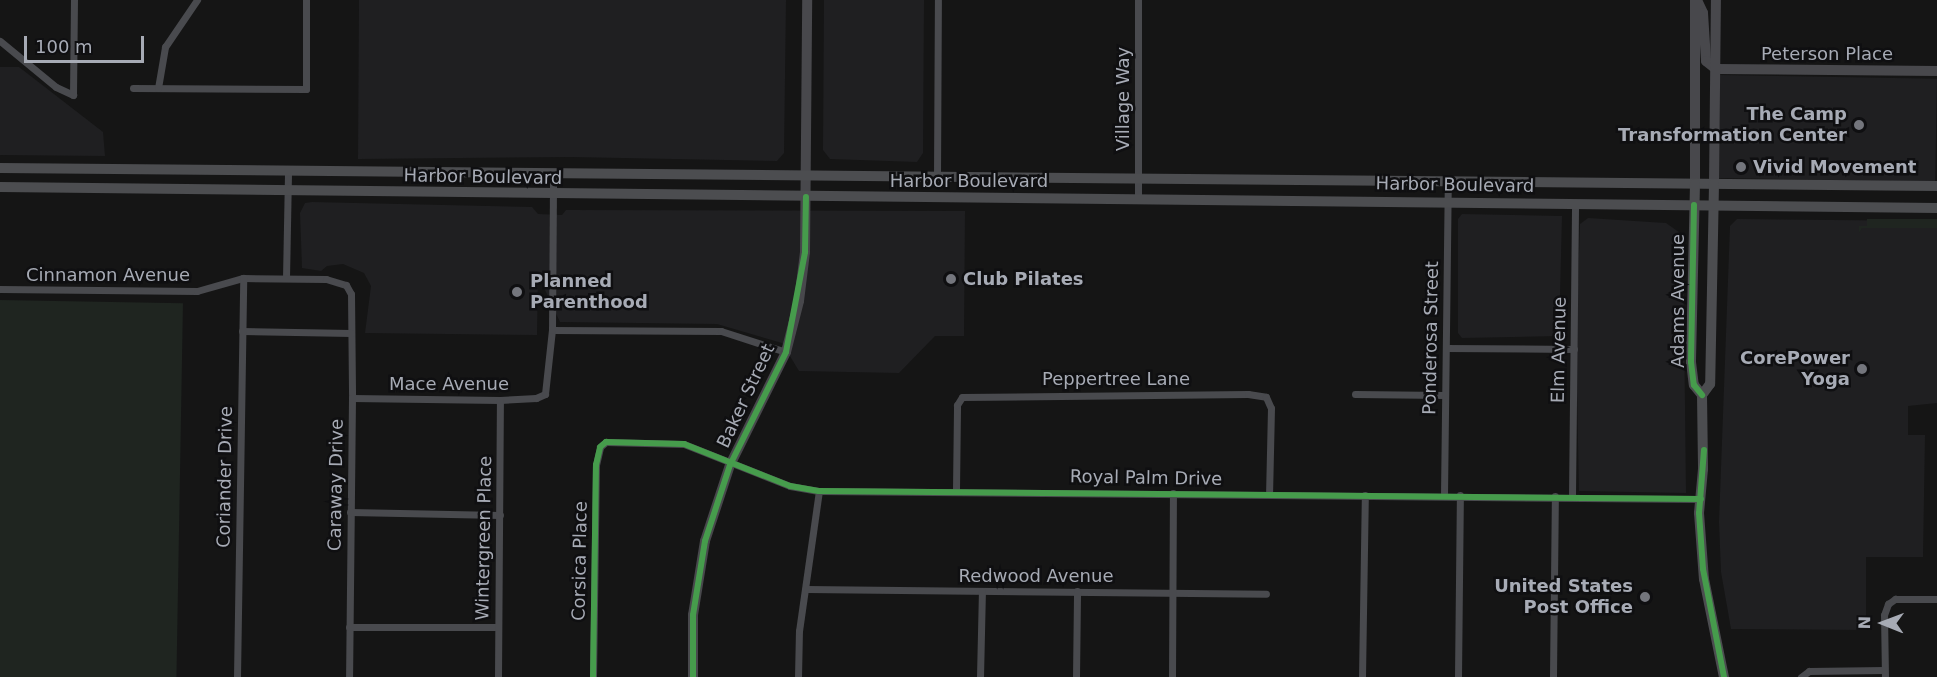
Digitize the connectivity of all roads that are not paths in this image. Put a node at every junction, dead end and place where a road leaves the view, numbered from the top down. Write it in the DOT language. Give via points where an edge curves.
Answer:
graph roads {
  1 [pos="74,0"];
  2 [pos="187,0"];
  3 [pos="306,0"];
  4 [pos="807,0"];
  5 [pos="938,0"];
  6 [pos="1138,0"];
  7 [pos="1696,0"];
  8 [pos="1716,0"];
  9 [pos="196,2"];
  10 [pos="0,41"];
  11 [pos="1716,69"];
  12 [pos="1937,71"];
  13 [pos="133,88"];
  14 [pos="158,88"];
  15 [pos="0,168"];
  16 [pos="90,169"];
  17 [pos="288,170"];
  18 [pos="553,172"];
  19 [pos="806,175"];
  20 [pos="937,176"];
  21 [pos="1138,178"];
  22 [pos="1448,181"];
  23 [pos="1695,184"];
  24 [pos="1714,184"];
  25 [pos="1937,186"];
  26 [pos="0,187"];
  27 [pos="91,188"];
  28 [pos="287,191"];
  29 [pos="552,195"];
  30 [pos="806,197"];
  31 [pos="1138,198"];
  32 [pos="1447,201"];
  33 [pos="1575,203"];
  34 [pos="1694,205"];
  35 [pos="1714,205"];
  36 [pos="1937,208"];
  37 [pos="243,278"];
  38 [pos="286,278"];
  39 [pos="0,289"];
  40 [pos="351,294"];
  41 [pos="242,330"];
  42 [pos="552,330"];
  43 [pos="351,333"];
  44 [pos="1446,348"];
  45 [pos="1574,348"];
  46 [pos="786,352"];
  47 [pos="1355,394"];
  48 [pos="1445,395"];
  49 [pos="1702,395"];
  50 [pos="352,398"];
  51 [pos="500,400"];
  52 [pos="600,447"];
  53 [pos="730,465"];
  54 [pos="819,490"];
  55 [pos="956,490"];
  56 [pos="1173,493"];
  57 [pos="1269,495"];
  58 [pos="1365,495"];
  59 [pos="1444,495"];
  60 [pos="1460,495"];
  61 [pos="1555,496"];
  62 [pos="1572,496"];
  63 [pos="1701,500"];
  64 [pos="350,512"];
  65 [pos="500,515"];
  66 [pos="806,589"];
  67 [pos="982,591"];
  68 [pos="1077,591"];
  69 [pos="1171,591"];
  70 [pos="1266,594"];
  71 [pos="1937,599"];
  72 [pos="349,627"];
  73 [pos="498,627"];
  74 [pos="1884,674"];
  75 [pos="1802,676"];
  76 [pos="237,677"];
  77 [pos="349,677"];
  78 [pos="498,677"];
  79 [pos="593,677"];
  80 [pos="693,677"];
  81 [pos="798,677"];
  82 [pos="980,677"];
  83 [pos="1076,677"];
  84 [pos="1172,677"];
  85 [pos="1362,677"];
  86 [pos="1458,677"];
  87 [pos="1553,677"];
  88 [pos="1724,677"];
  1 -- 10 [label="street" via="73,95 56,87"];
  2 -- 9 [label="street"];
  3 -- 14 [label="street" via="306,89"];
  4 -- 19 [label="street, Baker Street"];
  5 -- 20 [label="street"];
  6 -- 21 [label="street, Village Way"];
  7 -- 11 [label="street" via="1703,13 1706,61"];
  7 -- 23 [label="street, Adams Avenue"];
  8 -- 11 [label="street, Adams Avenue"];
  9 -- 14 [label="street" via="165,47"];
  11 -- 12 [label="street, Peterson Place"];
  11 -- 24 [label="street, Adams Avenue"];
  13 -- 14 [label="street"];
  15 -- 16 [label="main road, Harbor Boulevard"];
  16 -- 17 [label="main road, Harbor Boulevard"];
  16 -- 27 [label="main road"];
  17 -- 18 [label="main road, Harbor Boulevard"];
  17 -- 28 [label="street"];
  18 -- 19 [label="main road, Harbor Boulevard"];
  18 -- 29 [label="street"];
  19 -- 20 [label="main road, Harbor Boulevard"];
  19 -- 30 [label="street, Baker Street"];
  20 -- 21 [label="main road, Harbor Boulevard"];
  21 -- 22 [label="main road, Harbor Boulevard"];
  21 -- 31 [label="street, Village Way"];
  22 -- 23 [label="main road, Harbor Boulevard"];
  22 -- 32 [label="street, Ponderosa Street"];
  23 -- 24 [label="main road, Harbor Boulevard"];
  23 -- 34 [label="main road, Adams Avenue"];
  24 -- 25 [label="main road, Harbor Boulevard"];
  24 -- 35 [label="main road, Adams Avenue"];
  26 -- 27 [label="main road, Harbor Boulevard"];
  27 -- 28 [label="main road, Harbor Boulevard"];
  28 -- 29 [label="main road, Harbor Boulevard"];
  28 -- 38 [label="street"];
  29 -- 30 [label="main road, Harbor Boulevard"];
  29 -- 42 [label="street"];
  30 -- 31 [label="main road, Harbor Boulevard"];
  30 -- 46 [label="street, Baker Street" via="805,252"];
  31 -- 32 [label="main road, Harbor Boulevard"];
  32 -- 33 [label="main road, Harbor Boulevard"];
  32 -- 44 [label="street, Ponderosa Street"];
  33 -- 34 [label="main road, Harbor Boulevard"];
  33 -- 45 [label="street, Elm Avenue"];
  34 -- 35 [label="main road, Harbor Boulevard"];
  34 -- 49 [label="main road, Adams Avenue" via="1691,362 1694,385"];
  35 -- 36 [label="main road, Harbor Boulevard"];
  35 -- 49 [label="main road, Adams Avenue" via="1710,384"];
  37 -- 38 [label="street, Cinnamon Avenue"];
  37 -- 39 [label="street, Cinnamon Avenue" via="198,291"];
  37 -- 41 [label="street, Coriander Drive"];
  38 -- 40 [label="street, Cinnamon Avenue" via="339,281"];
  40 -- 43 [label="street, Caraway Drive"];
  41 -- 43 [label="street"];
  41 -- 76 [label="street, Coriander Drive"];
  42 -- 46 [label="street" via="721,331"];
  42 -- 51 [label="street, Mace Avenue" via="544,394"];
  43 -- 50 [label="street, Caraway Drive"];
  44 -- 45 [label="street"];
  44 -- 48 [label="street, Ponderosa Street"];
  45 -- 62 [label="street, Elm Avenue"];
  46 -- 53 [label="street, Baker Street"];
  47 -- 48 [label="street"];
  48 -- 59 [label="street, Ponderosa Street"];
  49 -- 63 [label="main road, Adams Avenue"];
  50 -- 51 [label="street, Mace Avenue"];
  50 -- 64 [label="street, Caraway Drive"];
  51 -- 65 [label="street, Wintergreen Place"];
  52 -- 53 [label="street, Royal Palm Drive" via="615,441 684,444"];
  52 -- 79 [label="street, Corsica Place" via="596,465"];
  53 -- 54 [label="street, Royal Palm Drive" via="790,486"];
  53 -- 80 [label="street, Baker Street" via="705,541 693,615"];
  54 -- 55 [label="street, Royal Palm Drive"];
  54 -- 66 [label="street"];
  55 -- 56 [label="street, Royal Palm Drive"];
  55 -- 57 [label="street, Peppertree Lane" via="957,405 962,396 1248,394 1266,397 1271,408"];
  56 -- 57 [label="street, Royal Palm Drive"];
  56 -- 69 [label="street"];
  57 -- 58 [label="street, Royal Palm Drive"];
  58 -- 59 [label="street, Royal Palm Drive"];
  58 -- 85 [label="street"];
  59 -- 60 [label="street, Royal Palm Drive"];
  60 -- 61 [label="street, Royal Palm Drive"];
  60 -- 86 [label="street"];
  61 -- 62 [label="street, Royal Palm Drive"];
  61 -- 87 [label="street"];
  62 -- 63 [label="street, Royal Palm Drive"];
  63 -- 88 [label="main road, Adams Avenue" via="1702,569"];
  64 -- 65 [label="street"];
  64 -- 72 [label="street, Caraway Drive"];
  65 -- 73 [label="street, Wintergreen Place"];
  66 -- 67 [label="street, Redwood Avenue"];
  66 -- 81 [label="street"];
  67 -- 68 [label="street, Redwood Avenue"];
  67 -- 82 [label="street"];
  68 -- 69 [label="street, Redwood Avenue"];
  68 -- 83 [label="street"];
  69 -- 70 [label="street, Redwood Avenue"];
  69 -- 84 [label="street"];
  71 -- 74 [label="street" via="1895,599 1888,604 1884,615"];
  72 -- 73 [label="street"];
  72 -- 77 [label="street, Caraway Drive"];
  73 -- 78 [label="street, Wintergreen Place"];
  74 -- 75 [label="street"];
}
